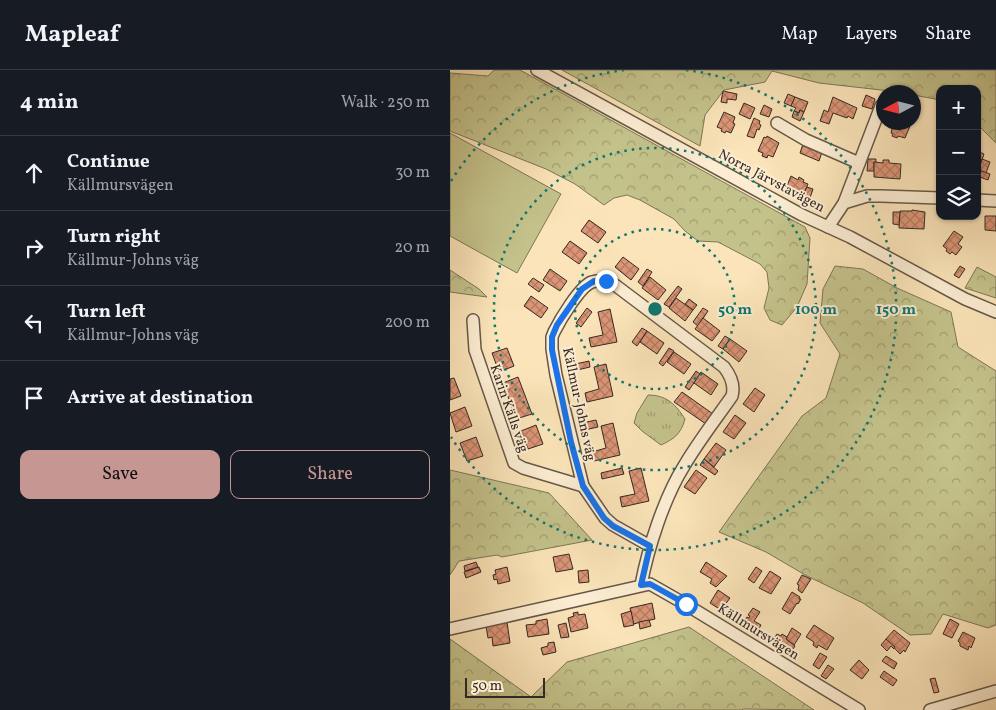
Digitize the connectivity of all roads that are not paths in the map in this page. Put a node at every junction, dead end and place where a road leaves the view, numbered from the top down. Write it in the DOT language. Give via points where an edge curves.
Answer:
graph roads {
  1 [pos="537,70"];
  2 [pos="876,119"];
  3 [pos="777,123"];
  4 [pos="859,163"];
  5 [pos="936,198"];
  6 [pos="981,200"];
  7 [pos="996,201"];
  8 [pos="844,203"];
  9 [pos="828,227"];
  10 [pos="996,312"];
  11 [pos="473,320"];
  12 [pos="583,486"];
  13 [pos="650,546"];
  14 [pos="641,585"];
  15 [pos="450,629"];
  16 [pos="996,691"];
  17 [pos="859,710"];
  18 [pos="930,710"];
  1 -- 9 [label="street, Norra Järvstavägen"];
  2 -- 4 [label="street"];
  3 -- 4 [label="street" via="806,140"];
  4 -- 8 [label="street"];
  5 -- 8 [label="street" via="867,196"];
  6 -- 7 [label="street"];
  8 -- 9 [label="street"];
  9 -- 10 [label="street, Norra Järvstavägen"];
  11 -- 12 [label="street, Karin Källs väg" via="475,350 514,463"];
  12 -- 13 [label="street, Källmur-Johns väg" via="604,518"];
  12 -- 13 [label="street, Källmur-Johns väg" via="556,375 552,337 582,289 594,281 606,281 724,367 733,384 732,396 673,485"];
  13 -- 14 [label="street, Källmur-Johns väg"];
  14 -- 15 [label="street"];
  14 -- 17 [label="street, Källmursvägen" via="657,587"];
  16 -- 18 [label="street"];
}
